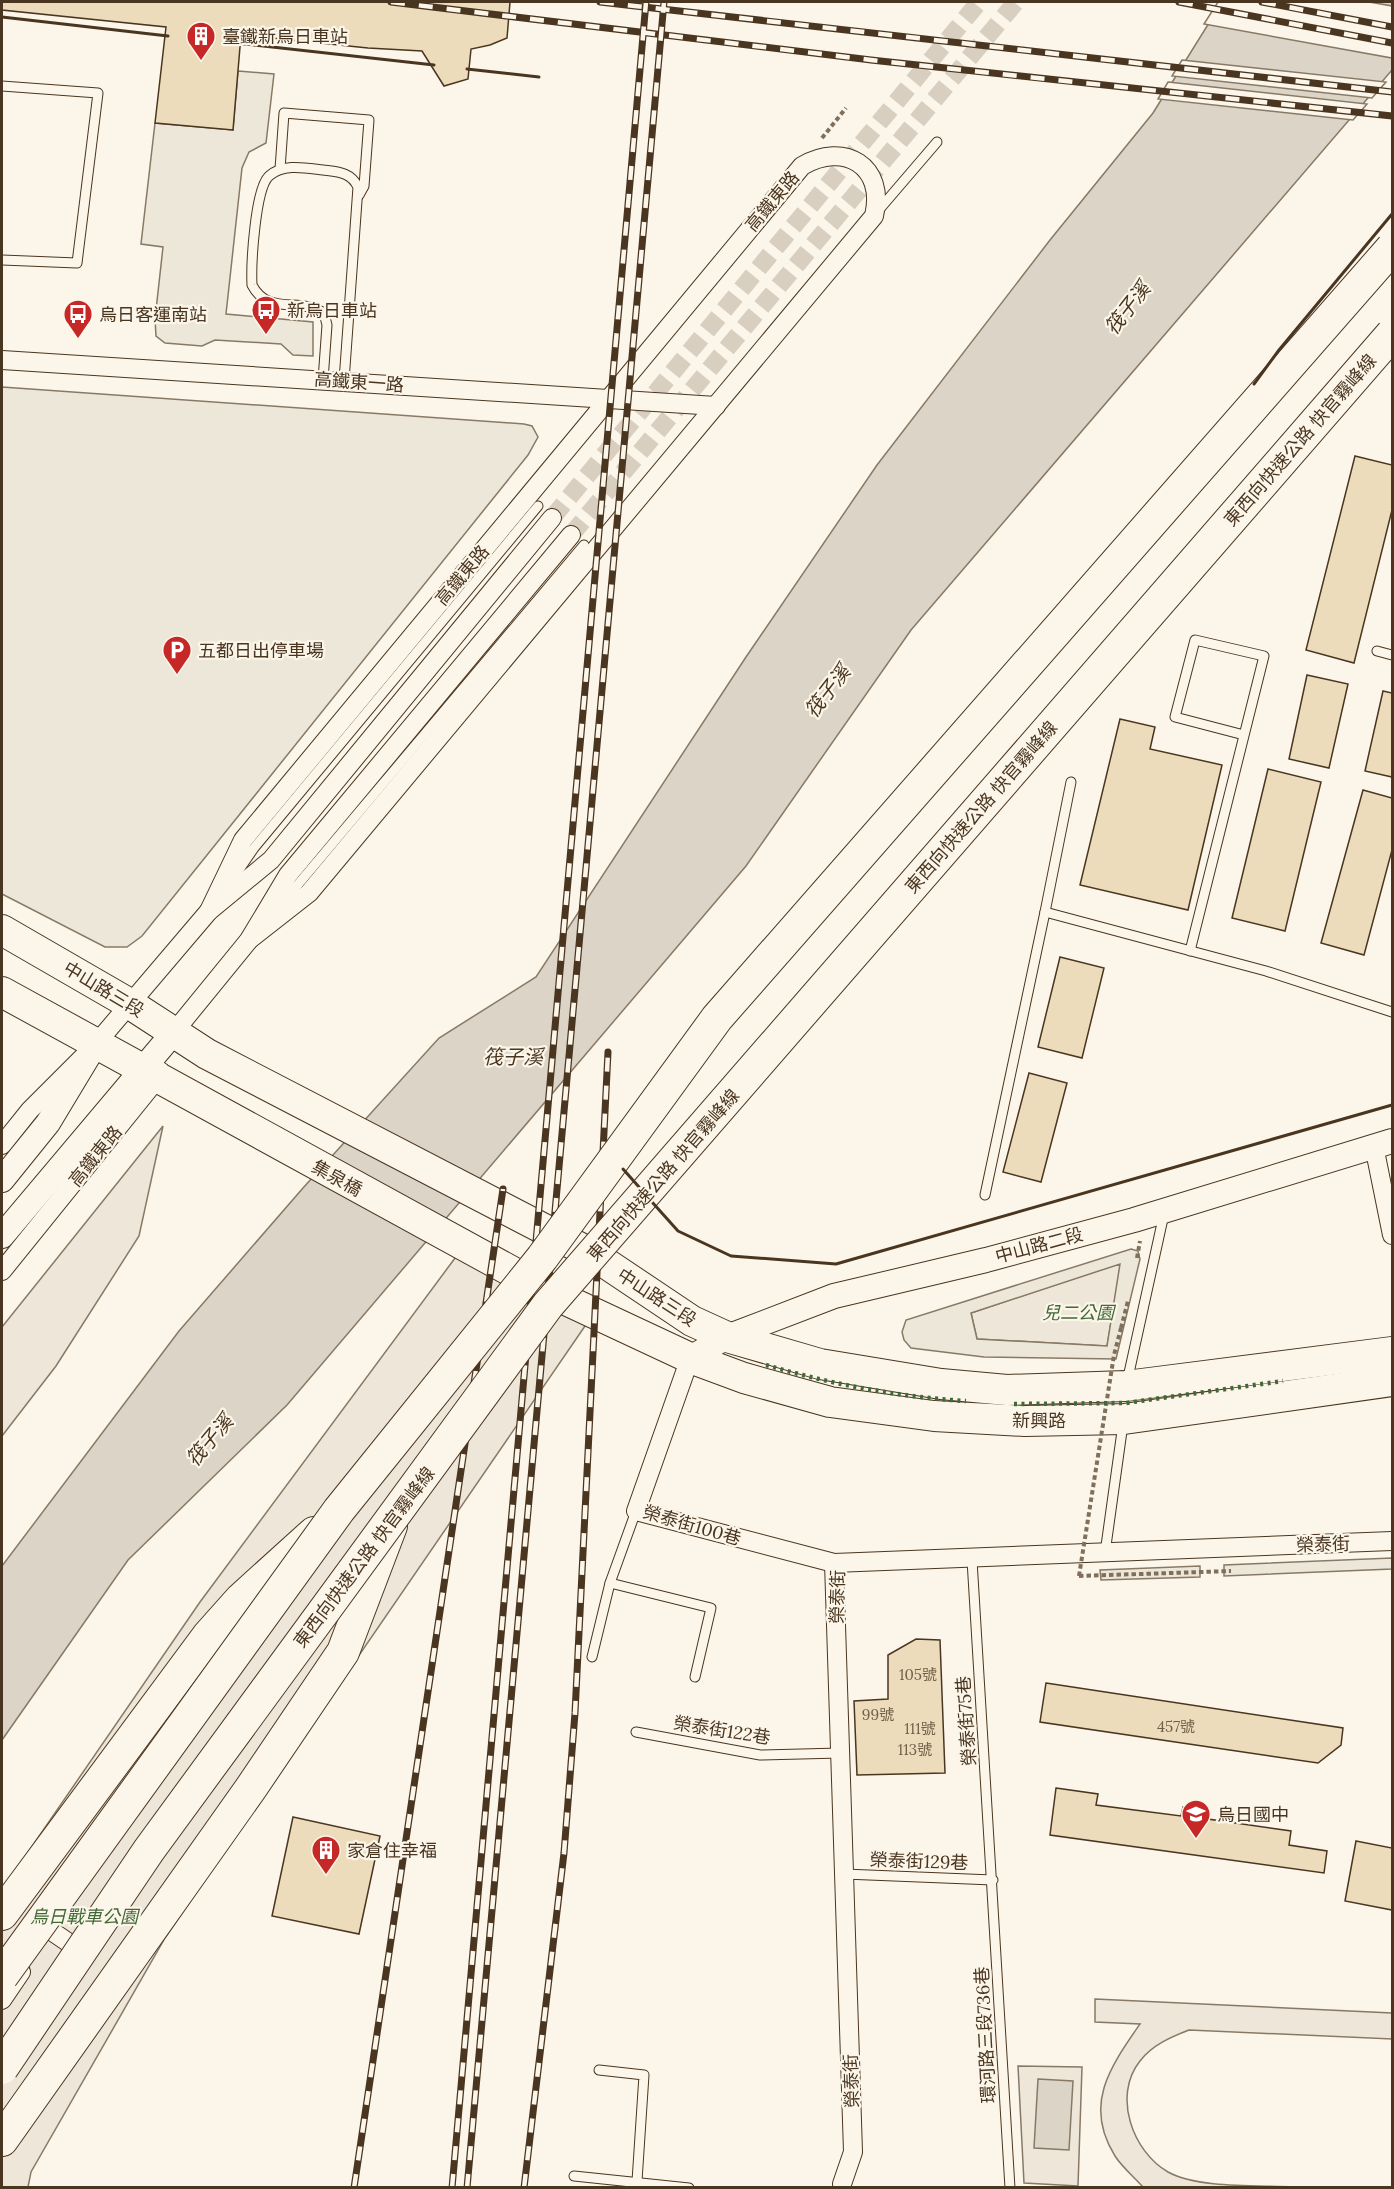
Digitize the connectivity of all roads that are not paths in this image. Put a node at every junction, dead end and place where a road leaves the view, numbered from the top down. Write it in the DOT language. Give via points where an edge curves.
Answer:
graph roads {
  1 [pos="2,87"];
  2 [pos="937,142"];
  3 [pos="280,169"];
  4 [pos="358,197"];
  5 [pos="874,216"];
  6 [pos="1392,248"];
  7 [pos="2,260"];
  8 [pos="1392,334"];
  9 [pos="2,360"];
  10 [pos="323,380"];
  11 [pos="344,381"];
  12 [pos="610,397"];
  13 [pos="716,406"];
  14 [pos="538,506"];
  15 [pos="552,518"];
  16 [pos="578,540"];
  17 [pos="1377,651"];
  18 [pos="1392,655"];
  19 [pos="1244,735"];
  20 [pos="1071,782"];
  21 [pos="209,911"];
  22 [pos="1044,912"];
  23 [pos="2,930"];
  24 [pos="249,940"];
  25 [pos="1190,951"];
  26 [pos="2,992"];
  27 [pos="130,1004"];
  28 [pos="1392,1012"];
  29 [pos="174,1032"];
  30 [pos="95,1045"];
  31 [pos="157,1080"];
  32 [pos="1383,1143"];
  33 [pos="2,1145"];
  34 [pos="2,1180"];
  35 [pos="985,1195"];
  36 [pos="1166,1209"];
  37 [pos="1392,1235"];
  38 [pos="2,1236"];
  39 [pos="501,1267"];
  40 [pos="2,1271"];
  41 [pos="540,1287"];
  42 [pos="727,1337"];
  43 [pos="1392,1352"];
  44 [pos="690,1358"];
  45 [pos="1392,1381"];
  46 [pos="1126,1386"];
  47 [pos="1124,1419"];
  48 [pos="339,1510"];
  49 [pos="636,1511"];
  50 [pos="395,1517"];
  51 [pos="1392,1541"];
  52 [pos="1105,1554"];
  53 [pos="972,1560"];
  54 [pos="834,1563"];
  55 [pos="610,1583"];
  56 [pos="592,1657"];
  57 [pos="695,1677"];
  58 [pos="636,1732"];
  59 [pos="840,1753"];
  60 [pos="844,1874"];
  61 [pos="993,1880"];
  62 [pos="2,1914"];
  63 [pos="50,1930"];
  64 [pos="69,1943"];
  65 [pos="2,1976"];
  66 [pos="2,2000"];
  67 [pos="2,2044"];
  68 [pos="2,2068"];
  69 [pos="599,2070"];
  70 [pos="2,2140"];
  71 [pos="574,2176"];
  72 [pos="637,2181"];
  73 [pos="838,2186"];
  74 [pos="689,2187"];
  75 [pos="1010,2187"];
  1 -- 7 [label="lane" via="98,93 77,263"];
  2 -- 5 [label="lane"];
  3 -- 4 [label="lane" via="347,174 354,179"];
  3 -- 4 [label="lane" via="284,113 369,120 364,186"];
  3 -- 10 [label="lane" via="269,176 260,195 252,285 267,302 324,313 327,325"];
  4 -- 11 [label="lane"];
  5 -- 12 [label="street, 高鐵東路" via="877,188 861,165 834,154 817,157 802,166"];
  5 -- 13 [label="street, 高鐵東路"];
  6 -- 48 [label="highway, bridge" via="717,1018 542,1258"];
  8 -- 50 [label="highway, 東西向快速公路 快官霧峰線, bridge" via="548,1305"];
  9 -- 10 [label="street, 高鐵東一路"];
  10 -- 11 [label="street, 高鐵東一路"];
  11 -- 12 [label="street, 高鐵東一路"];
  12 -- 13 [label="street, 高鐵東一路"];
  12 -- 21 [label="street, 高鐵東路" via="243,840"];
  13 -- 24 [label="street, 高鐵東路" via="309,893"];
  14 -- 21 [label="lane" via="254,848"];
  15 -- 21 [label="street, 高鐵東路" via="271,860"];
  16 -- 24 [label="street, 高鐵東路" via="288,875"];
  17 -- 18 [label="lane"];
  19 -- 19 [label="lane" via="1264,656 1195,640 1175,717"];
  19 -- 25 [label="lane"];
  20 -- 22 [label="lane"];
  21 -- 27 [label="street, 高鐵東路"];
  22 -- 25 [label="lane"];
  22 -- 35 [label="lane"];
  23 -- 27 [label="main road, 中山路三段"];
  24 -- 29 [label="street, 高鐵東路"];
  25 -- 28 [label="lane"];
  26 -- 30 [label="main road"];
  27 -- 29 [label="main road, 中山路三段"];
  27 -- 30 [label="street, 高鐵東路"];
  29 -- 31 [label="street, 高鐵東路"];
  29 -- 42 [label="main road, 中山路三段" via="592,1254 692,1322"];
  30 -- 31 [label="main road"];
  30 -- 33 [label="street, 高鐵東路" via="30,1110"];
  30 -- 34 [label="street, 高鐵東路" via="48,1123"];
  31 -- 38 [label="street, 高鐵東路" via="76,1144"];
  31 -- 39 [label="main road, 集泉橋"];
  31 -- 40 [label="street, 高鐵東路"];
  32 -- 36 [label="street, 中山路二段"];
  32 -- 37 [label="street"];
  36 -- 42 [label="street, 中山路二段" via="986,1260 834,1296"];
  36 -- 46 [label="lane"];
  39 -- 41 [label="main road, 中山路三段"];
  41 -- 44 [label="main road, 中山路三段"];
  41 -- 63 [label="street" via="266,1632"];
  41 -- 64 [label="street"];
  42 -- 44 [label="street, 中山路二段"];
  42 -- 46 [label="main road, 新興路" via="820,1364 941,1384 1007,1390"];
  43 -- 46 [label="main road, 新興路"];
  44 -- 47 [label="main road, 新興路" via="830,1402 934,1416 1025,1421"];
  44 -- 49 [label="street, 榮泰街100巷"];
  45 -- 47 [label="main road, 新興路"];
  47 -- 52 [label="lane"];
  48 -- 62 [label="highway, bridge" via="241,1599 208,1636"];
  48 -- 65 [label="highway, bridge"];
  49 -- 54 [label="street, 榮泰街100巷"];
  49 -- 55 [label="lane"];
  50 -- 68 [label="highway, 東西向快速公路 快官霧峰線, bridge" via="149,1850"];
  50 -- 70 [label="highway" via="343,1652"];
  51 -- 52 [label="street, 榮泰街"];
  52 -- 53 [label="street, 榮泰街"];
  53 -- 54 [label="street, 榮泰街"];
  53 -- 61 [label="lane, 榮泰街75巷"];
  54 -- 59 [label="street, 榮泰街"];
  55 -- 56 [label="lane"];
  55 -- 57 [label="lane" via="711,1608"];
  58 -- 59 [label="lane, 榮泰街122巷" via="760,1755"];
  59 -- 60 [label="street, 榮泰街"];
  60 -- 61 [label="lane, 榮泰街129巷"];
  60 -- 73 [label="street, 榮泰街" via="853,2152"];
  61 -- 75 [label="lane, 環河路三段736巷"];
  63 -- 64 [label="street"];
  63 -- 66 [label="street"];
  64 -- 67 [label="street"];
  69 -- 72 [label="lane" via="644,2075"];
  71 -- 72 [label="lane"];
  72 -- 74 [label="lane"];
}
